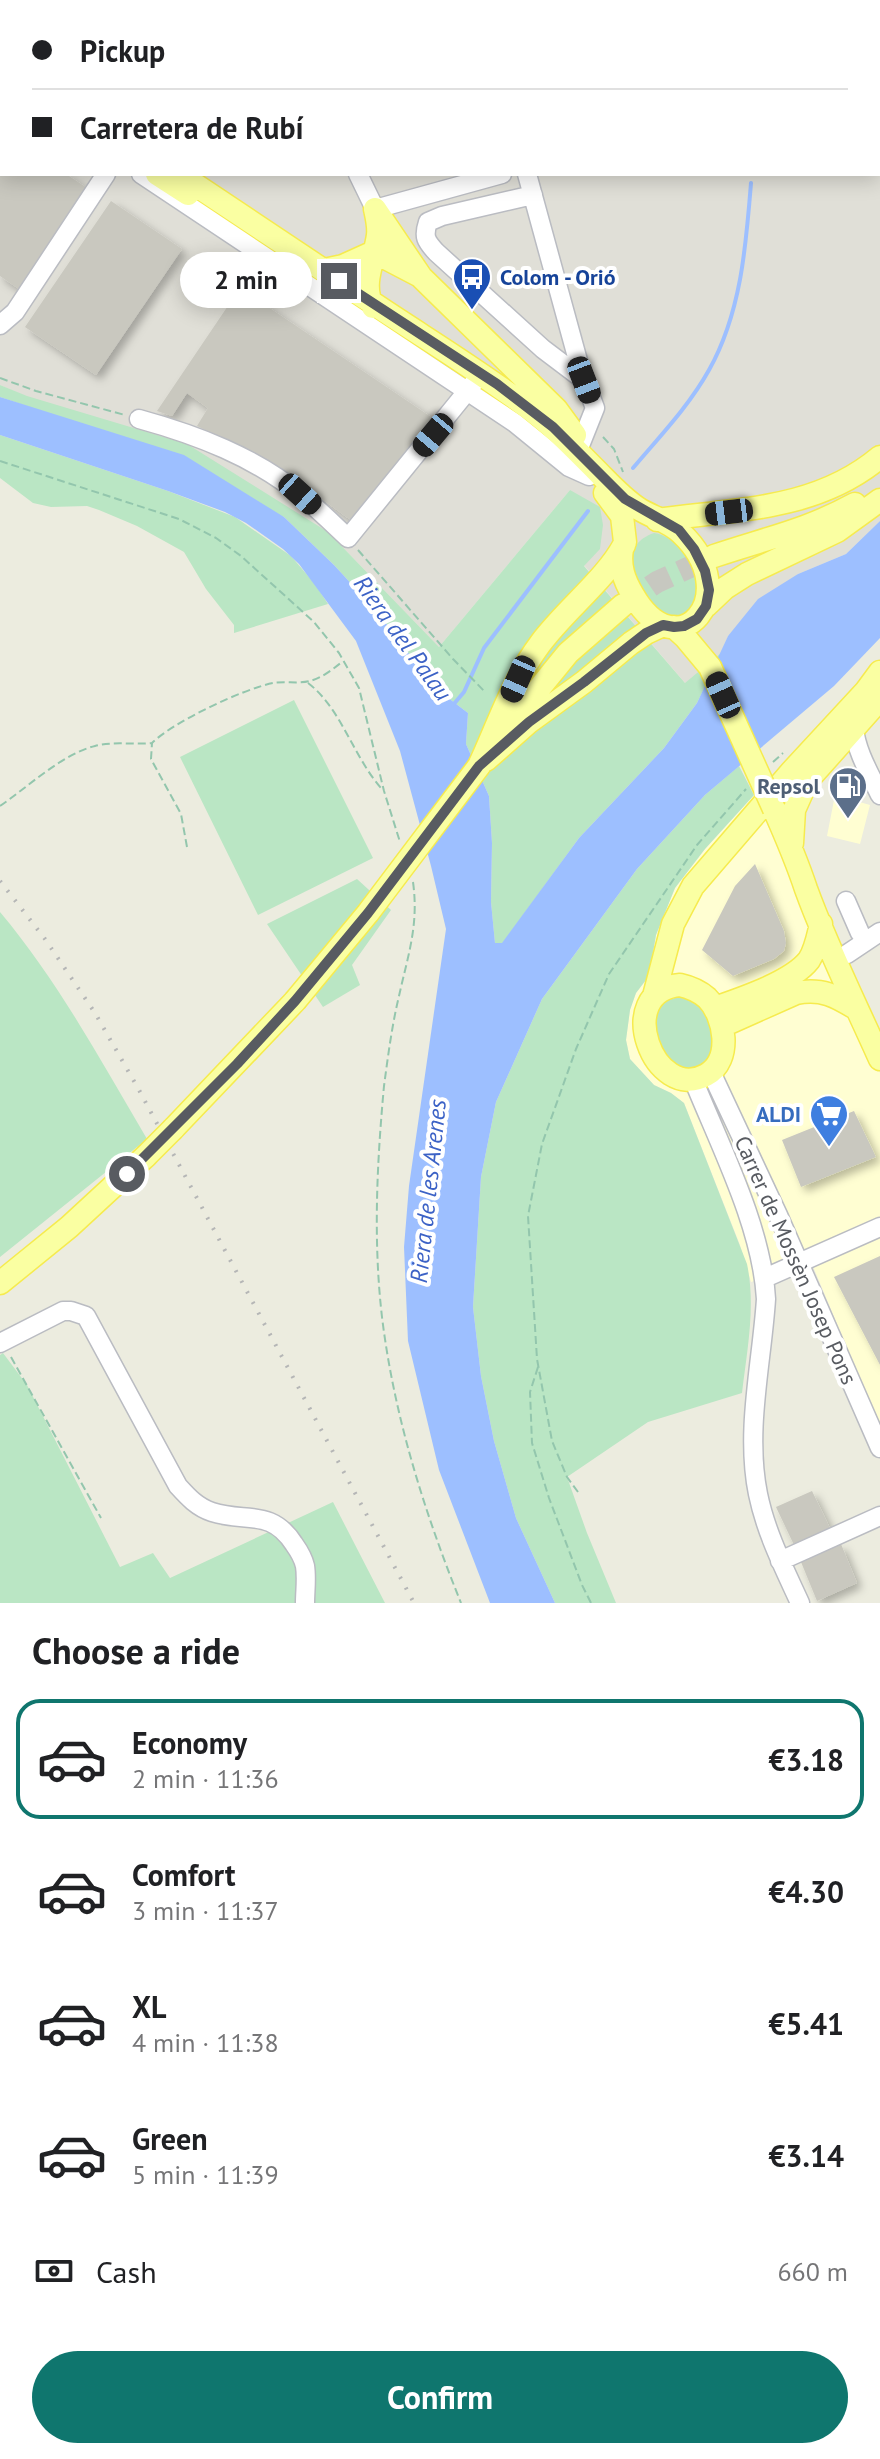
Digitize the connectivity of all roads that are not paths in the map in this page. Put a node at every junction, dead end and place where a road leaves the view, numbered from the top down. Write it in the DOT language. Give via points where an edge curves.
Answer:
graph roads {
  1 [pos="144,176"];
  2 [pos="160,176"];
  3 [pos="182,176"];
  4 [pos="359,176"];
  5 [pos="495,176"];
  6 [pos="528,176"];
  7 [pos="96,178"];
  8 [pos="533,195"];
  9 [pos="375,209"];
  10 [pos="374,252"];
  11 [pos="324,270"];
  12 [pos="421,277"];
  13 [pos="369,301"];
  14 [pos="0,325"];
  15 [pos="429,354"];
  16 [pos="584,380"];
  17 [pos="470,388"];
  18 [pos="139,419"];
  19 [pos="581,443"];
  20 [pos="880,457"];
  21 [pos="593,473"];
  22 [pos="880,473"];
  23 [pos="880,486"];
  24 [pos="880,500"];
  25 [pos="656,522"];
  26 [pos="624,546"];
  27 [pos="737,548"];
  28 [pos="714,556"];
  29 [pos="623,605"];
  30 [pos="704,610"];
  31 [pos="668,626"];
  32 [pos="710,667"];
  33 [pos="880,672"];
  34 [pos="875,690"];
  35 [pos="518,714"];
  36 [pos="854,728"];
  37 [pos="880,795"];
  38 [pos="796,857"];
  39 [pos="832,916"];
  40 [pos="880,932"];
  41 [pos="860,933"];
  42 [pos="667,947"];
  43 [pos="847,954"];
  44 [pos="689,987"];
  45 [pos="654,996"];
  46 [pos="857,1009"];
  47 [pos="718,1017"];
  48 [pos="880,1028"];
  49 [pos="880,1059"];
  50 [pos="702,1076"];
  51 [pos="880,1227"];
  52 [pos="797,1263"];
  53 [pos="765,1278"];
  54 [pos="0,1283"];
  55 [pos="2,1343"];
  56 [pos="880,1448"];
  57 [pos="880,1516"];
  58 [pos="780,1561"];
  59 [pos="305,1603"];
  60 [pos="800,1603"];
  1 -- 17 [label="street"];
  2 -- 15 [label="main road"];
  3 -- 11 [label="main road"];
  4 -- 9 [label="street"];
  5 -- 9 [label="street"];
  6 -- 8 [label="street"];
  7 -- 14 [label="street" via="15,312"];
  8 -- 16 [label="street"];
  8 -- 16 [label="street" via="442,216 428,222 425,240"];
  9 -- 10 [label="main road"];
  9 -- 12 [label="main road"];
  10 -- 11 [label="main road"];
  10 -- 12 [label="main road"];
  10 -- 13 [label="main road"];
  11 -- 13 [label="main road"];
  12 -- 19 [label="main road" via="556,409"];
  13 -- 15 [label="main road"];
  13 -- 21 [label="main road" via="530,409"];
  15 -- 17 [label="main road"];
  16 -- 19 [label="street" via="595,408"];
  17 -- 18 [label="street" via="348,538 300,494 235,454"];
  17 -- 21 [label="main road"];
  19 -- 21 [label="main road"];
  20 -- 25 [label="main road" via="848,480 811,496"];
  21 -- 25 [label="main road"];
  21 -- 26 [label="main road" via="622,516"];
  22 -- 27 [label="main road" via="822,511"];
  23 -- 27 [label="main road" via="828,519"];
  24 -- 30 [label="main road" via="837,531 735,581"];
  25 -- 26 [label="main road" via="630,535"];
  25 -- 30 [label="main road" via="679,530 701,560 709,590"];
  26 -- 31 [label="main road" via="621,564 627,584 641,608"];
  26 -- 35 [label="main road" via="538,645 518,679"];
  27 -- 28 [label="main road"];
  29 -- 35 [label="main road" via="568,653"];
  30 -- 31 [label="main road" via="684,626"];
  30 -- 32 [label="main road" via="702,637"];
  31 -- 32 [label="main road" via="685,637"];
  31 -- 35 [label="main road" via="631,643 584,682"];
  32 -- 38 [label="main road, bridge"];
  33 -- 34 [label="main road"];
  34 -- 36 [label="main road"];
  34 -- 42 [label="main road" via="792,771 710,864 681,905"];
  35 -- 54 [label="main road, bridge" via="295,1001 146,1156"];
  36 -- 37 [label="street"];
  36 -- 38 [label="main road" via="799,795 794,810"];
  38 -- 39 [label="main road"];
  39 -- 41 [label="street"];
  39 -- 43 [label="main road" via="838,947"];
  39 -- 46 [label="main road"];
  39 -- 47 [label="main road" via="798,970"];
  40 -- 43 [label="street"];
  42 -- 44 [label="main road"];
  42 -- 45 [label="main road"];
  43 -- 48 [label="main road"];
  44 -- 45 [label="main road" via="672,986"];
  44 -- 47 [label="main road" via="702,994"];
  45 -- 50 [label="main road" via="644,1020 648,1047 673,1074"];
  46 -- 47 [label="main road" via="826,991 805,991"];
  46 -- 49 [label="main road"];
  47 -- 50 [label="main road" via="724,1036 720,1056"];
  50 -- 52 [label="street, Carrer de Mossèn Josep Pons" via="778,1215"];
  50 -- 53 [label="street"];
  51 -- 52 [label="street"];
  52 -- 53 [label="street"];
  52 -- 56 [label="street, Carrer de Mossèn Josep Pons"];
  53 -- 58 [label="street" via="755,1472 763,1516"];
  55 -- 59 [label="street" via="63,1311 86,1316 178,1486 208,1511 262,1518 282,1528 304,1564"];
  57 -- 58 [label="street"];
  58 -- 60 [label="street"];
}
